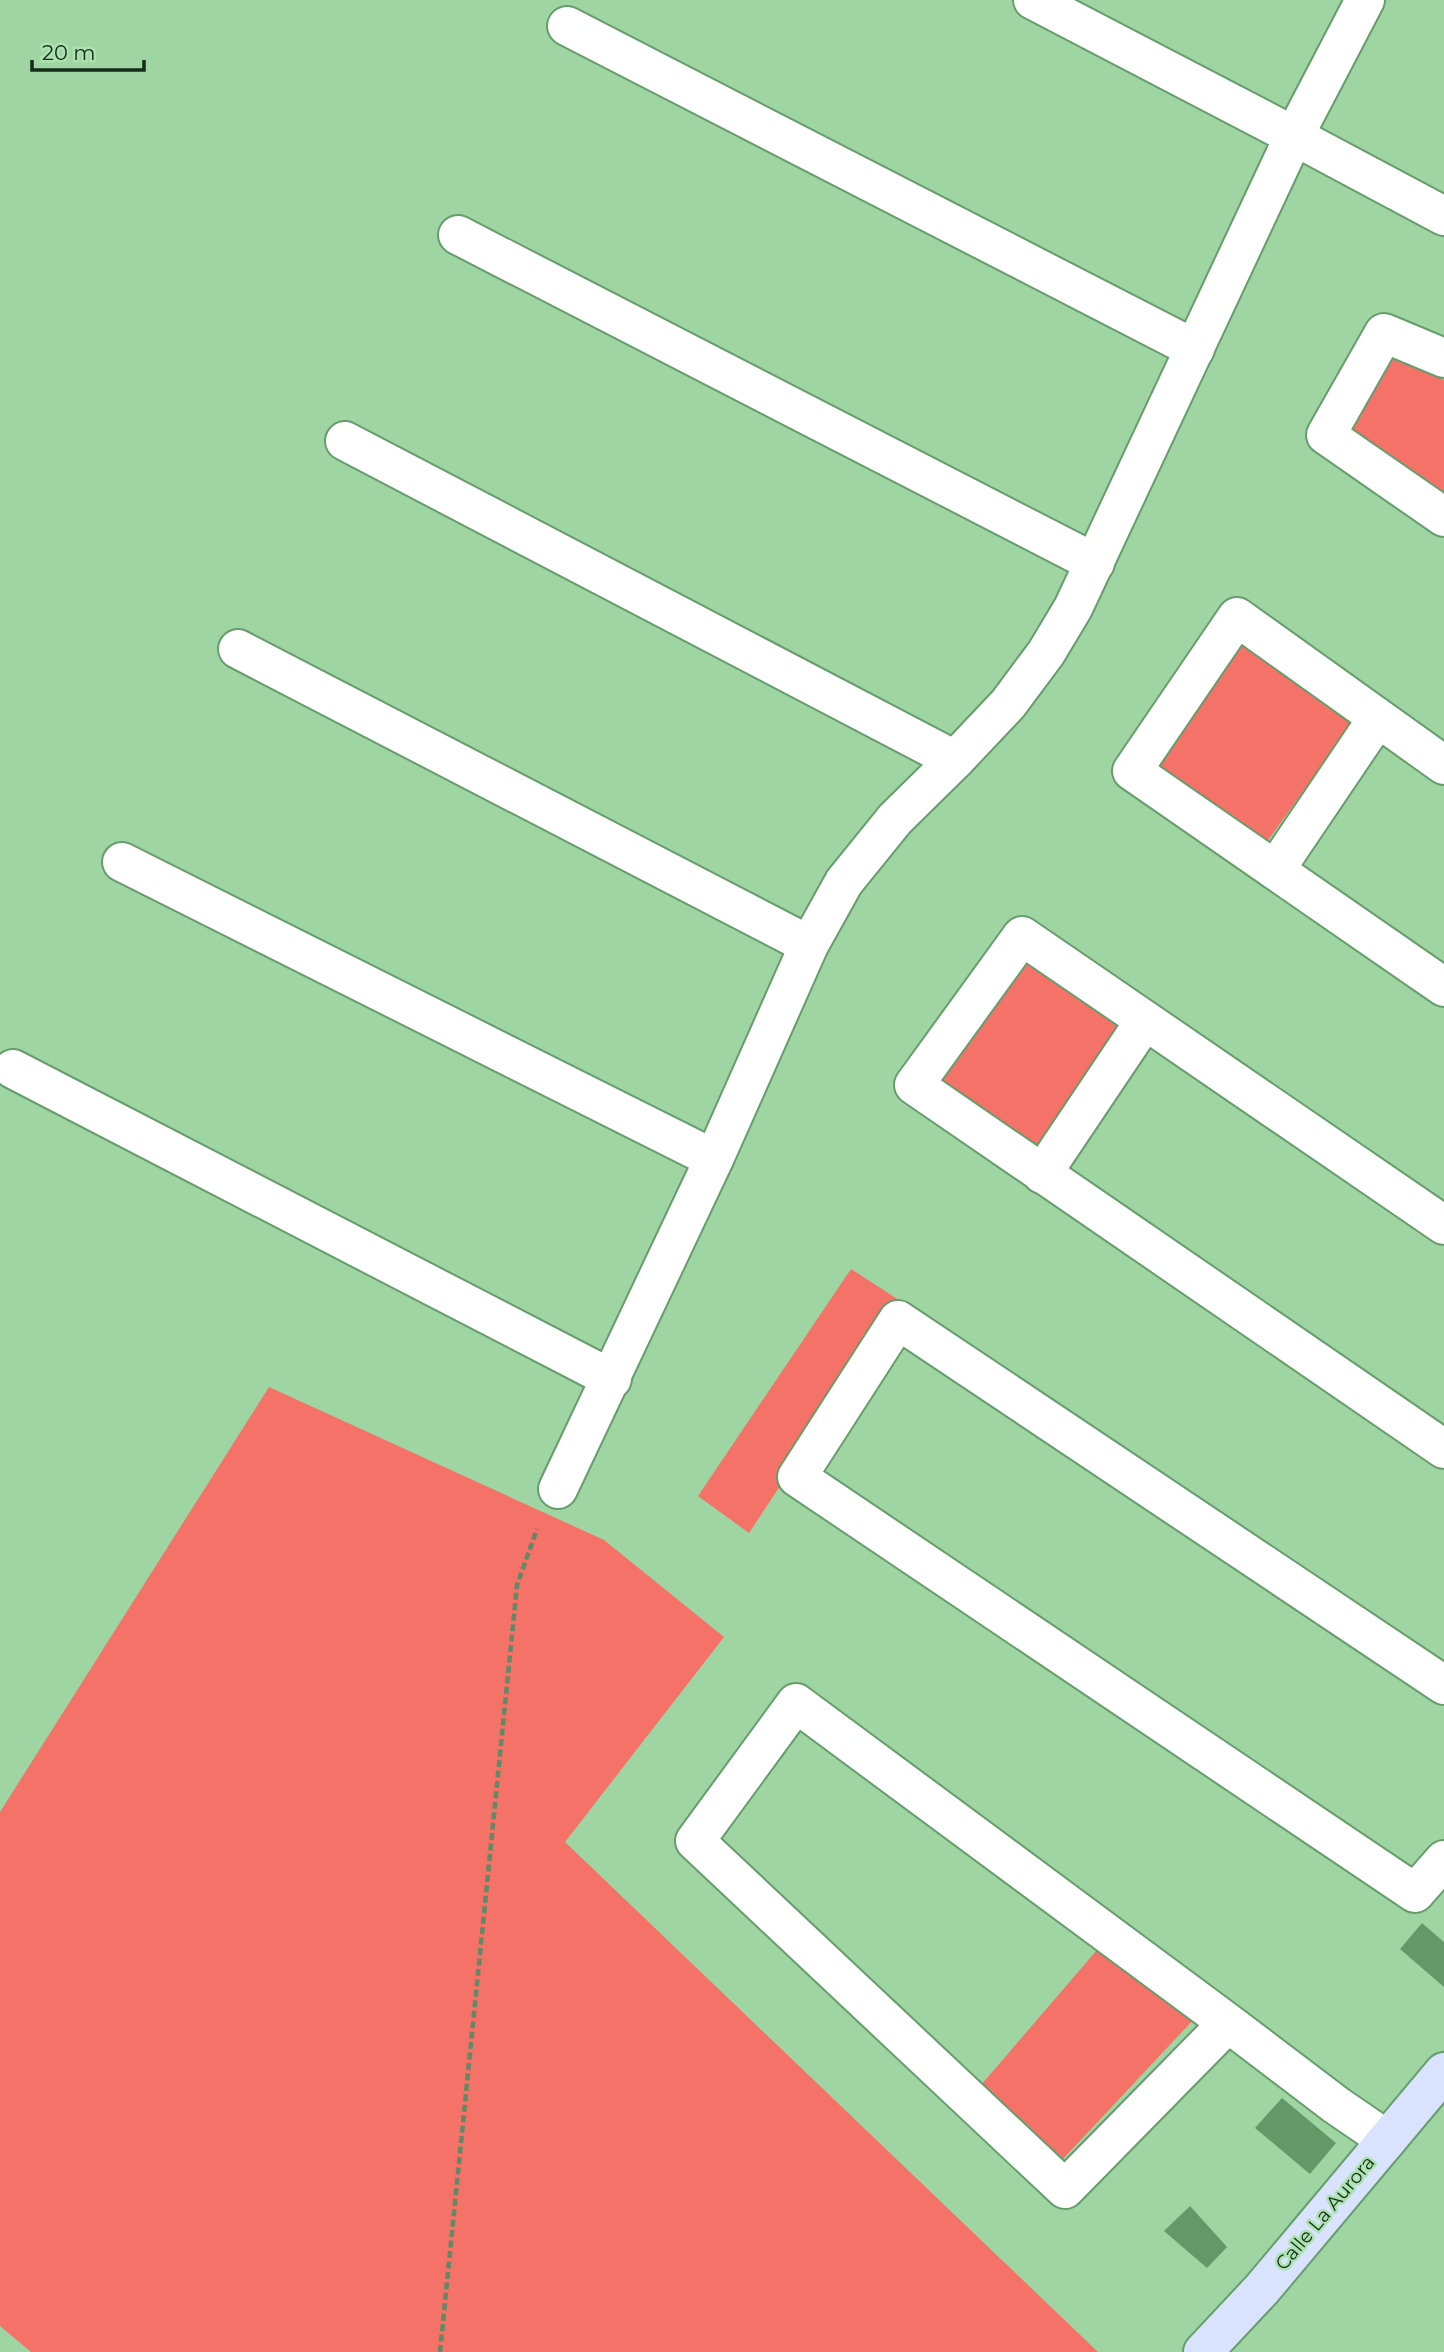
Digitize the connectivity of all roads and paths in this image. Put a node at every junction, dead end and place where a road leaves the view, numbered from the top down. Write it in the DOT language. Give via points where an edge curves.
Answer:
graph roads {
  1 [pos="1033,0"];
  2 [pos="1365,0"];
  3 [pos="567,26"];
  4 [pos="1294,136"];
  5 [pos="1444,216"];
  6 [pos="458,235"];
  7 [pos="1195,349"];
  8 [pos="1444,358"];
  9 [pos="345,441"];
  10 [pos="1444,517"];
  11 [pos="1095,563"];
  12 [pos="238,649"];
  13 [pos="1377,719"];
  14 [pos="955,760"];
  15 [pos="1444,765"];
  16 [pos="122,862"];
  17 [pos="1275,870"];
  18 [pos="809,945"];
  19 [pos="1444,987"];
  20 [pos="1144,1022"];
  21 [pos="13,1069"];
  22 [pos="714,1159"];
  23 [pos="1042,1174"];
  24 [pos="1444,1225"];
  25 [pos="612,1379"];
  26 [pos="1444,1449"];
  27 [pos="558,1489"];
  28 [pos="537,1529"];
  29 [pos="1444,1685"];
  30 [pos="1444,1860"];
  31 [pos="1228,2023"];
  32 [pos="1444,2072"];
  33 [pos="1387,2140"];
  34 [pos="440,2352"];
  35 [pos="1203,2352"];
  1 -- 4 [label="street"];
  2 -- 4 [label="street"];
  3 -- 7 [label="street"];
  4 -- 5 [label="street"];
  4 -- 7 [label="street"];
  6 -- 11 [label="street"];
  7 -- 11 [label="street"];
  8 -- 10 [label="street" via="1384,333 1326,435"];
  9 -- 14 [label="street"];
  11 -- 14 [label="street" via="1046,653 1008,704"];
  12 -- 18 [label="street"];
  13 -- 15 [label="street"];
  13 -- 17 [label="street"];
  13 -- 17 [label="street" via="1237,617 1132,771"];
  14 -- 18 [label="street" via="895,819 844,881"];
  16 -- 22 [label="street"];
  17 -- 19 [label="street"];
  18 -- 22 [label="street"];
  20 -- 23 [label="street"];
  20 -- 23 [label="street" via="1023,936 914,1085"];
  20 -- 24 [label="street"];
  21 -- 25 [label="street"];
  22 -- 25 [label="street"];
  23 -- 26 [label="street"];
  25 -- 27 [label="street"];
  28 -- 34 [label="path" via="517,1585"];
  29 -- 30 [label="street" via="898,1320 797,1477 1415,1893"];
  31 -- 31 [label="street" via="796,1703 695,1841 1065,2189"];
  31 -- 33 [label="street"];
  32 -- 33 [label="street, Calle La Aurora"];
  33 -- 35 [label="street, Calle La Aurora"];
}
